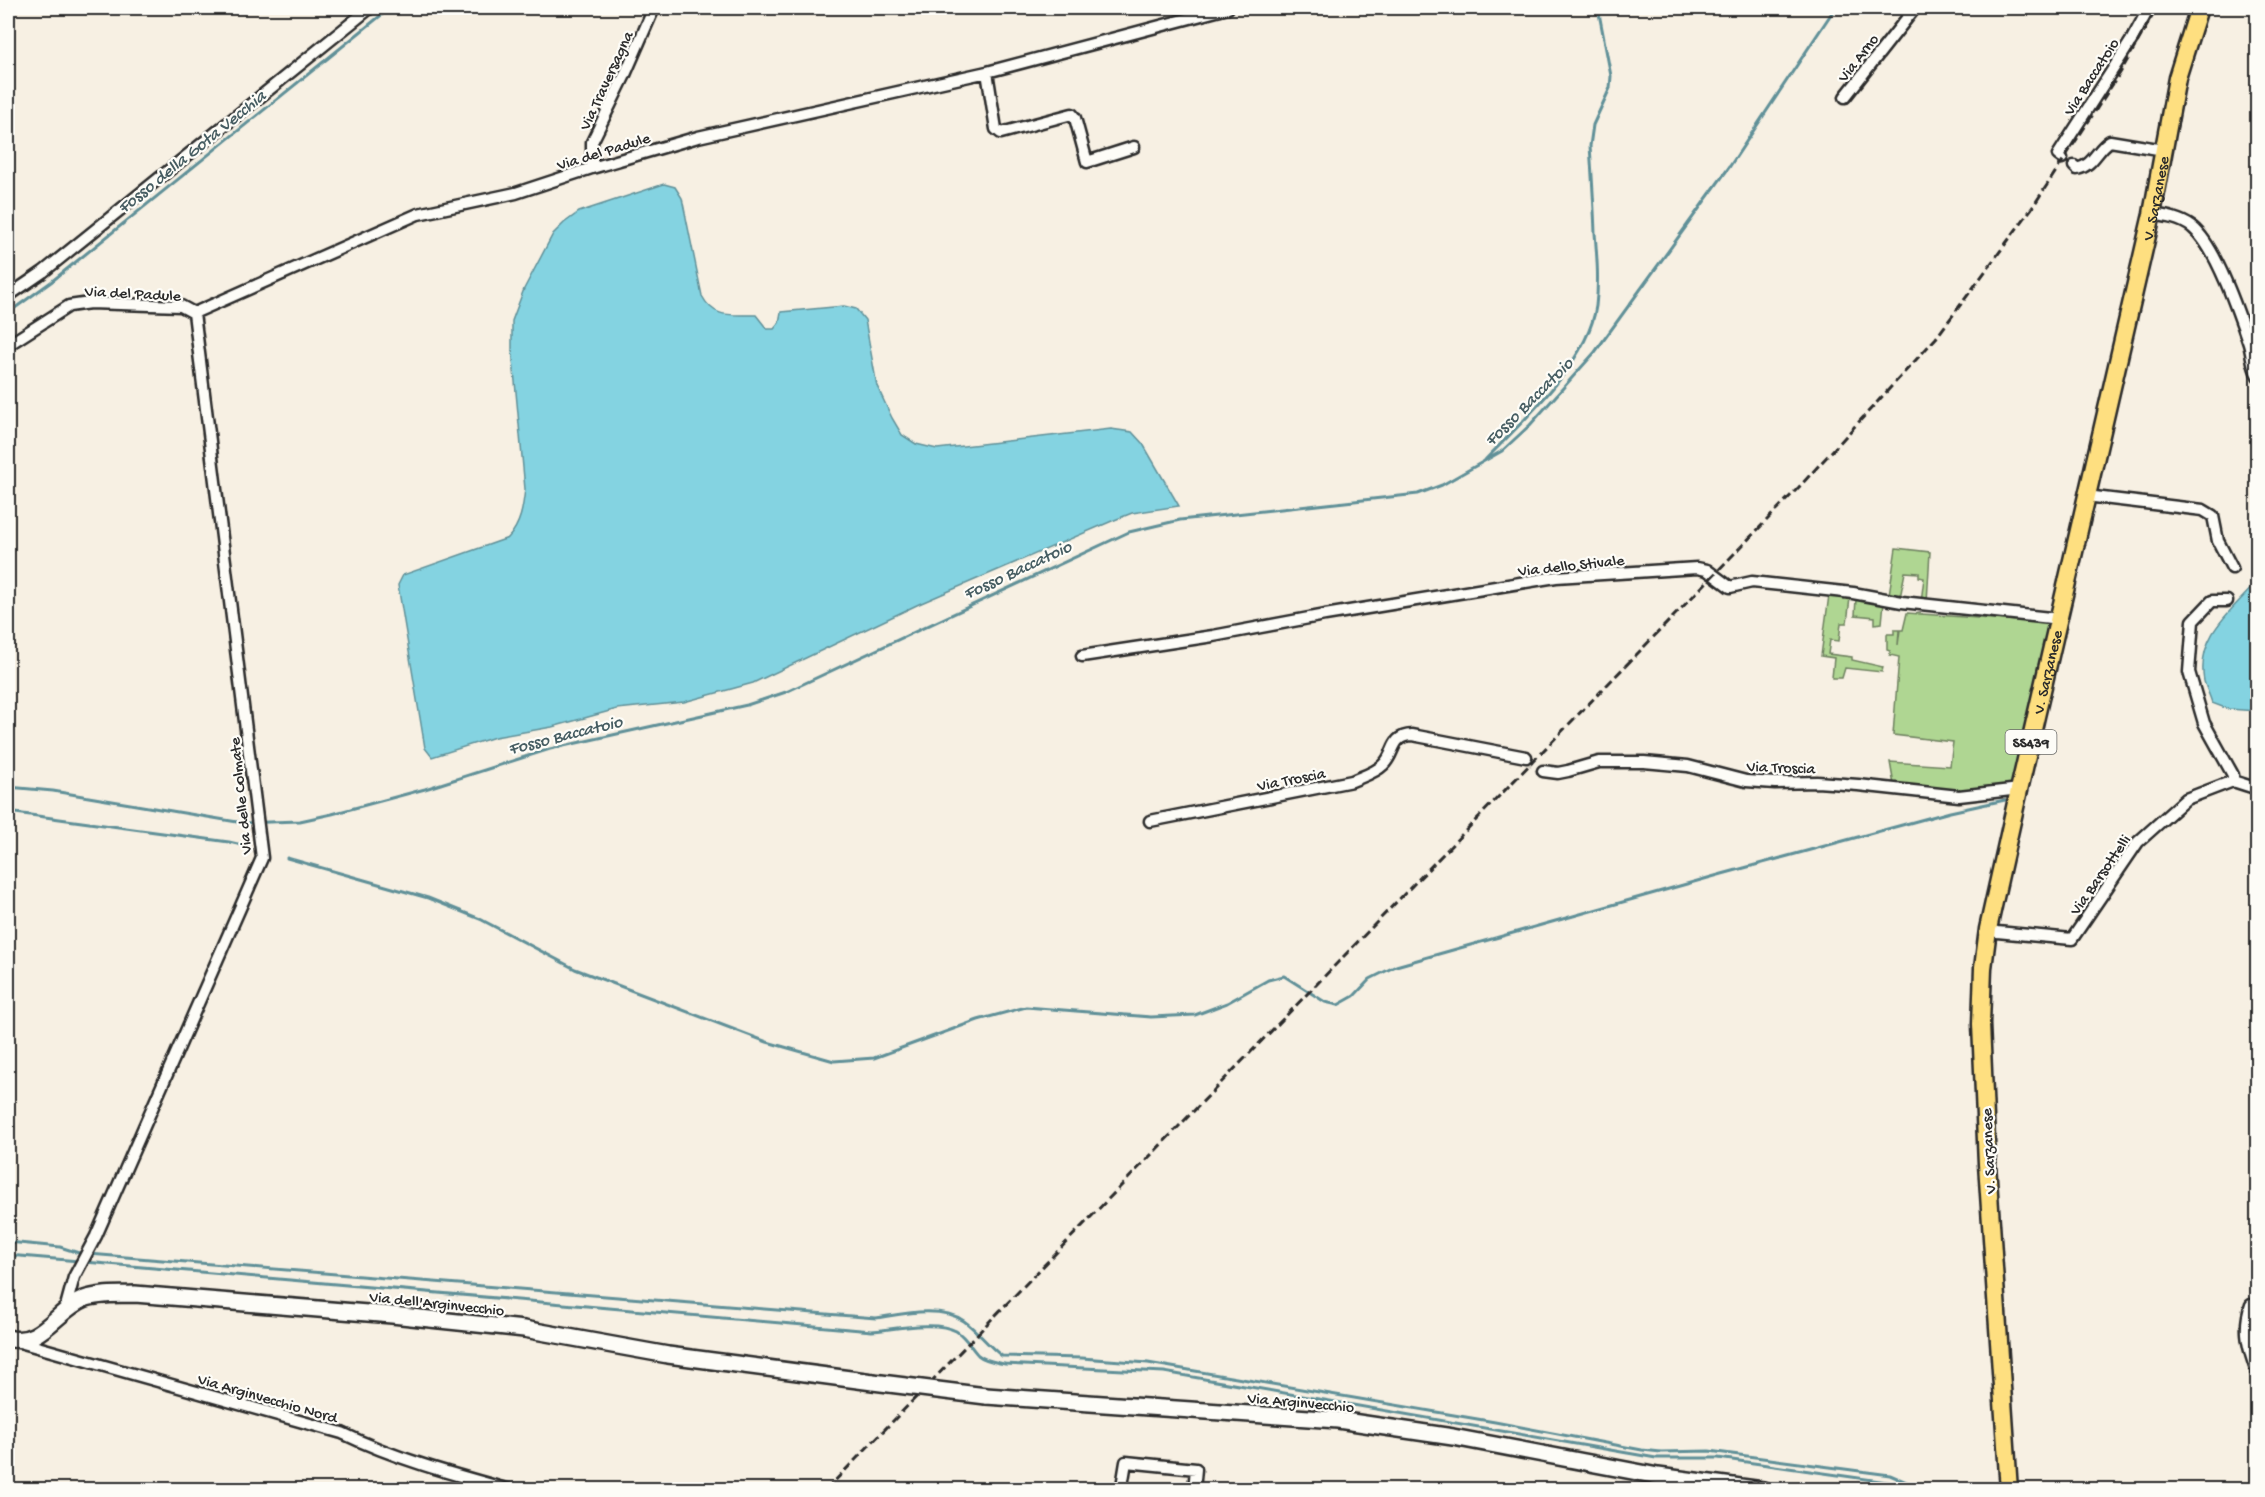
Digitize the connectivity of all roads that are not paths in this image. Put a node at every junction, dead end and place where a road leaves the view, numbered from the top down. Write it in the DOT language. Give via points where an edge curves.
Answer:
graph roads {
  1 [pos="370,8"];
  2 [pos="654,8"];
  3 [pos="1228,8"];
  4 [pos="1915,8"];
  5 [pos="2149,8"];
  6 [pos="2199,8"];
  7 [pos="987,72"];
  8 [pos="1845,97"];
  9 [pos="1134,147"];
  10 [pos="2164,150"];
  11 [pos="2060,156"];
  12 [pos="2074,166"];
  13 [pos="592,168"];
  14 [pos="2152,214"];
  15 [pos="8,296"];
  16 [pos="194,313"];
  17 [pos="8,345"];
  18 [pos="2258,376"];
  19 [pos="2086,496"];
  20 [pos="2232,568"];
  21 [pos="2227,601"];
  22 [pos="2060,619"];
  23 [pos="1082,656"];
  24 [pos="1526,757"];
  25 [pos="1543,771"];
  26 [pos="2233,781"];
  27 [pos="2020,789"];
  28 [pos="2258,789"];
  29 [pos="1150,821"];
  30 [pos="1988,929"];
  31 [pos="2251,1305"];
  32 [pos="65,1310"];
  33 [pos="12,1340"];
  34 [pos="2257,1374"];
  35 [pos="873,1382"];
  36 [pos="1123,1480"];
  37 [pos="1723,1487"];
  38 [pos="510,1490"];
  39 [pos="1194,1490"];
  40 [pos="1763,1490"];
  41 [pos="2009,1490"];
  1 -- 15 [label="street" via="52,265"];
  2 -- 13 [label="street, Via Traversagna" via="592,142"];
  3 -- 7 [label="street, Via del Padule"];
  4 -- 8 [label="street, Via Arno"];
  5 -- 11 [label="street, Via Baccatoio"];
  6 -- 10 [label="main road, V. Sarzanese / SS439" via="2177,78"];
  7 -- 9 [label="street" via="996,129 1001,133 1072,114 1087,162"];
  7 -- 13 [label="street, Via del Padule" via="698,137"];
  10 -- 12 [label="street" via="2110,141 2085,167"];
  10 -- 14 [label="main road, V. Sarzanese / SS439"];
  13 -- 16 [label="street, Via del Padule" via="516,193 418,214"];
  14 -- 18 [label="street" via="2192,227 2202,238 2221,270"];
  14 -- 19 [label="main road, V. Sarzanese / SS439"];
  16 -- 17 [label="street, Via del Padule" via="181,306 69,306"];
  16 -- 32 [label="street, Via delle Colmate" via="262,858 75,1277"];
  19 -- 20 [label="street" via="2203,510 2213,516 2218,541"];
  19 -- 22 [label="main road, V. Sarzanese / SS439"];
  21 -- 26 [label="street" via="2212,601 2193,621 2189,672 2204,723"];
  22 -- 23 [label="street, Via dello Stivale" via="1752,582 1730,587 1707,570 1697,568 1556,577"];
  22 -- 27 [label="main road, V. Sarzanese / SS439"];
  24 -- 29 [label="street, Via Troscia" via="1403,735 1377,771 1353,781"];
  25 -- 27 [label="street, Via Troscia" via="1558,773 1599,762 1644,762 1688,766 1746,781 1858,784 1959,796"];
  26 -- 28 [label="street"];
  26 -- 30 [label="street, Via Barsottelli" via="2186,799 2138,842 2072,939"];
  27 -- 30 [label="main road, V. Sarzanese / SS439"];
  30 -- 41 [label="main road, V. Sarzanese / SS439" via="1981,1024 1986,1164"];
  31 -- 34 [label="street" via="2246,1333"];
  32 -- 33 [label="main road, Via dell'Arginvecchio" via="47,1328 31,1337"];
  32 -- 35 [label="main road, Via dell'Arginvecchio" via="101,1295 135,1294 381,1314 524,1329 668,1355"];
  33 -- 38 [label="street, Via Arginvecchio Nord" via="342,1433 377,1450"];
  35 -- 37 [label="main road, Via Arginvecchio, bridge" via="986,1396 1338,1420"];
  36 -- 39 [label="street" via="1126,1462 1196,1469"];
  37 -- 40 [label="main road, Via Arginvecchio"];
}
